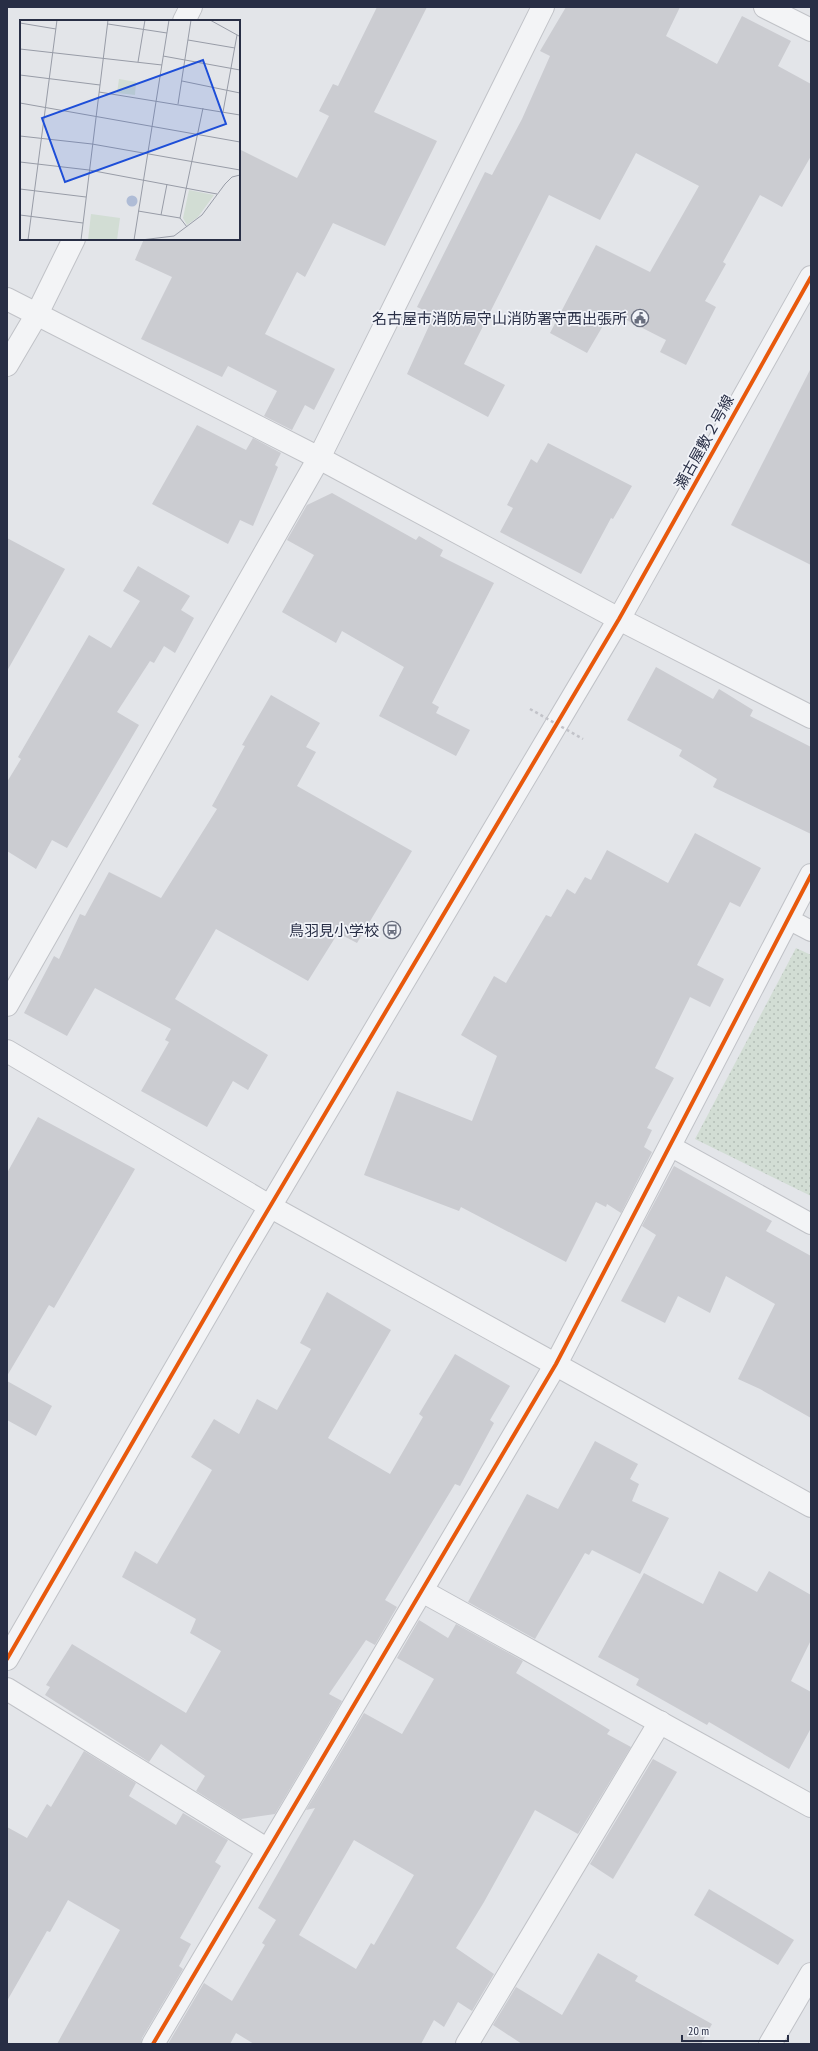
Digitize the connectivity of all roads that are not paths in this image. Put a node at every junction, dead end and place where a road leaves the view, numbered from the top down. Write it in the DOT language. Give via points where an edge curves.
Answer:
graph roads {
  1 [pos="191,7"];
  2 [pos="543,7"];
  3 [pos="765,7"];
  4 [pos="184,20"];
  5 [pos="811,30"];
  6 [pos="73,240"];
  7 [pos="811,277"];
  8 [pos="7,299"];
  9 [pos="36,314"];
  10 [pos="7,365"];
  11 [pos="319,458"];
  12 [pos="619,619"];
  13 [pos="811,717"];
  14 [pos="811,875"];
  15 [pos="788,919"];
  16 [pos="811,931"];
  17 [pos="7,1005"];
  18 [pos="7,1051"];
  19 [pos="670,1146"];
  20 [pos="271,1206"];
  21 [pos="811,1224"];
  22 [pos="556,1364"];
  23 [pos="811,1506"];
  24 [pos="422,1591"];
  25 [pos="7,1659"];
  26 [pos="7,1689"];
  27 [pos="660,1722"];
  28 [pos="811,1806"];
  29 [pos="268,1850"];
  30 [pos="811,1974"];
  31 [pos="153,2044"];
  32 [pos="467,2044"];
  33 [pos="770,2044"];
  1 -- 4 [label="street"];
  2 -- 11 [label="street"];
  3 -- 5 [label="street"];
  6 -- 9 [label="street"];
  7 -- 12 [label="street, 瀬古屋敷２号線"];
  8 -- 9 [label="street"];
  9 -- 10 [label="street"];
  9 -- 11 [label="street"];
  11 -- 12 [label="street"];
  11 -- 17 [label="street"];
  12 -- 13 [label="street"];
  12 -- 20 [label="street, 瀬古屋敷２号線"];
  14 -- 15 [label="street"];
  15 -- 16 [label="lane"];
  15 -- 19 [label="street"];
  18 -- 20 [label="street"];
  19 -- 21 [label="lane"];
  19 -- 22 [label="street"];
  20 -- 22 [label="street"];
  20 -- 25 [label="street, 瀬古屋敷２号線"];
  22 -- 23 [label="street"];
  22 -- 24 [label="street"];
  24 -- 27 [label="street"];
  24 -- 29 [label="street"];
  26 -- 29 [label="street"];
  27 -- 28 [label="street"];
  27 -- 32 [label="street"];
  29 -- 31 [label="street"];
  30 -- 33 [label="street"];
}
